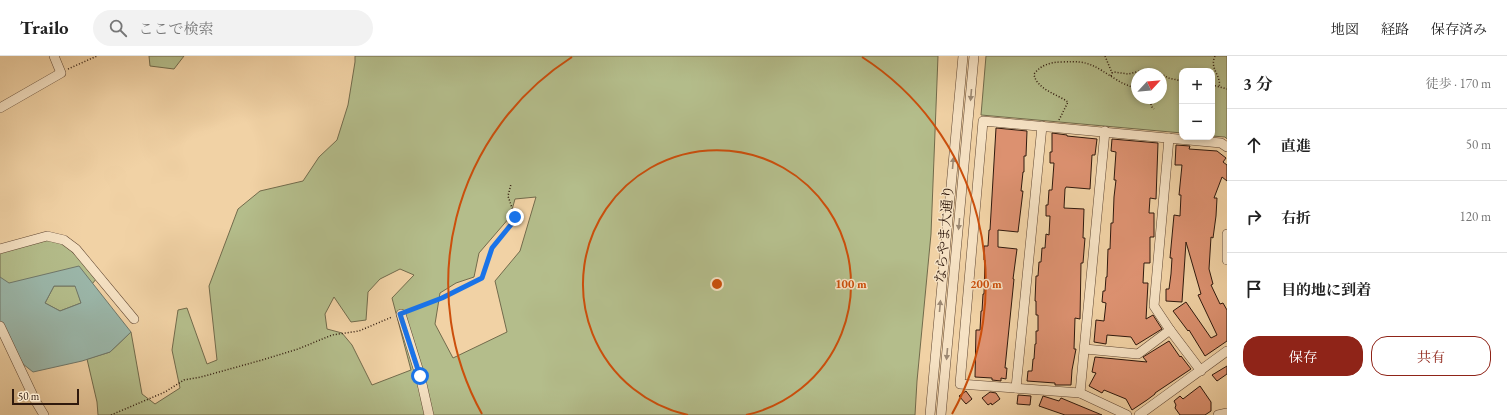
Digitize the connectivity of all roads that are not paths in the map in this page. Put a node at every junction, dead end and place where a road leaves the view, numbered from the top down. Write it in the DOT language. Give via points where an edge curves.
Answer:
graph roads {
  1 [pos="54,56"];
  2 [pos="963,56"];
  3 [pos="974,56"];
  4 [pos="0,108"];
  5 [pos="1042,126"];
  6 [pos="1104,131"];
  7 [pos="1169,138"];
  8 [pos="1227,148"];
  9 [pos="1227,234"];
  10 [pos="0,249"];
  11 [pos="1227,260"];
  12 [pos="400,314"];
  13 [pos="134,319"];
  14 [pos="0,326"];
  15 [pos="1170,330"];
  16 [pos="1085,349"];
  17 [pos="1227,351"];
  18 [pos="1201,371"];
  19 [pos="1016,388"];
  20 [pos="1080,393"];
  21 [pos="1227,412"];
  22 [pos="44,415"];
  23 [pos="429,415"];
  24 [pos="930,415"];
  25 [pos="941,415"];
  26 [pos="1127,415"];
  27 [pos="1139,415"];
  28 [pos="1218,415"];
  1 -- 4 [label="street" via="61,73"];
  24 -- 2 [label="street, ならやま大通り, one-way"];
  3 -- 25 [label="street, ならやま大通り, one-way"];
  5 -- 6 [label="street"];
  5 -- 19 [label="street"];
  5 -- 19 [label="street" via="983,121 960,384"];
  6 -- 7 [label="street"];
  6 -- 16 [label="street"];
  7 -- 8 [label="street" via="1221,143"];
  7 -- 15 [label="street" via="1154,306"];
  9 -- 11 [label="street"];
  10 -- 13 [label="street" via="47,236 64,240 76,250"];
  12 -- 23 [label="street" via="420,376"];
  14 -- 22 [label="street"];
  15 -- 16 [label="street" via="1138,354"];
  15 -- 18 [label="street"];
  16 -- 20 [label="street"];
  17 -- 18 [label="street"];
  18 -- 27 [label="street"];
  19 -- 20 [label="street"];
  20 -- 26 [label="street"];
  21 -- 28 [label="street"];
}
